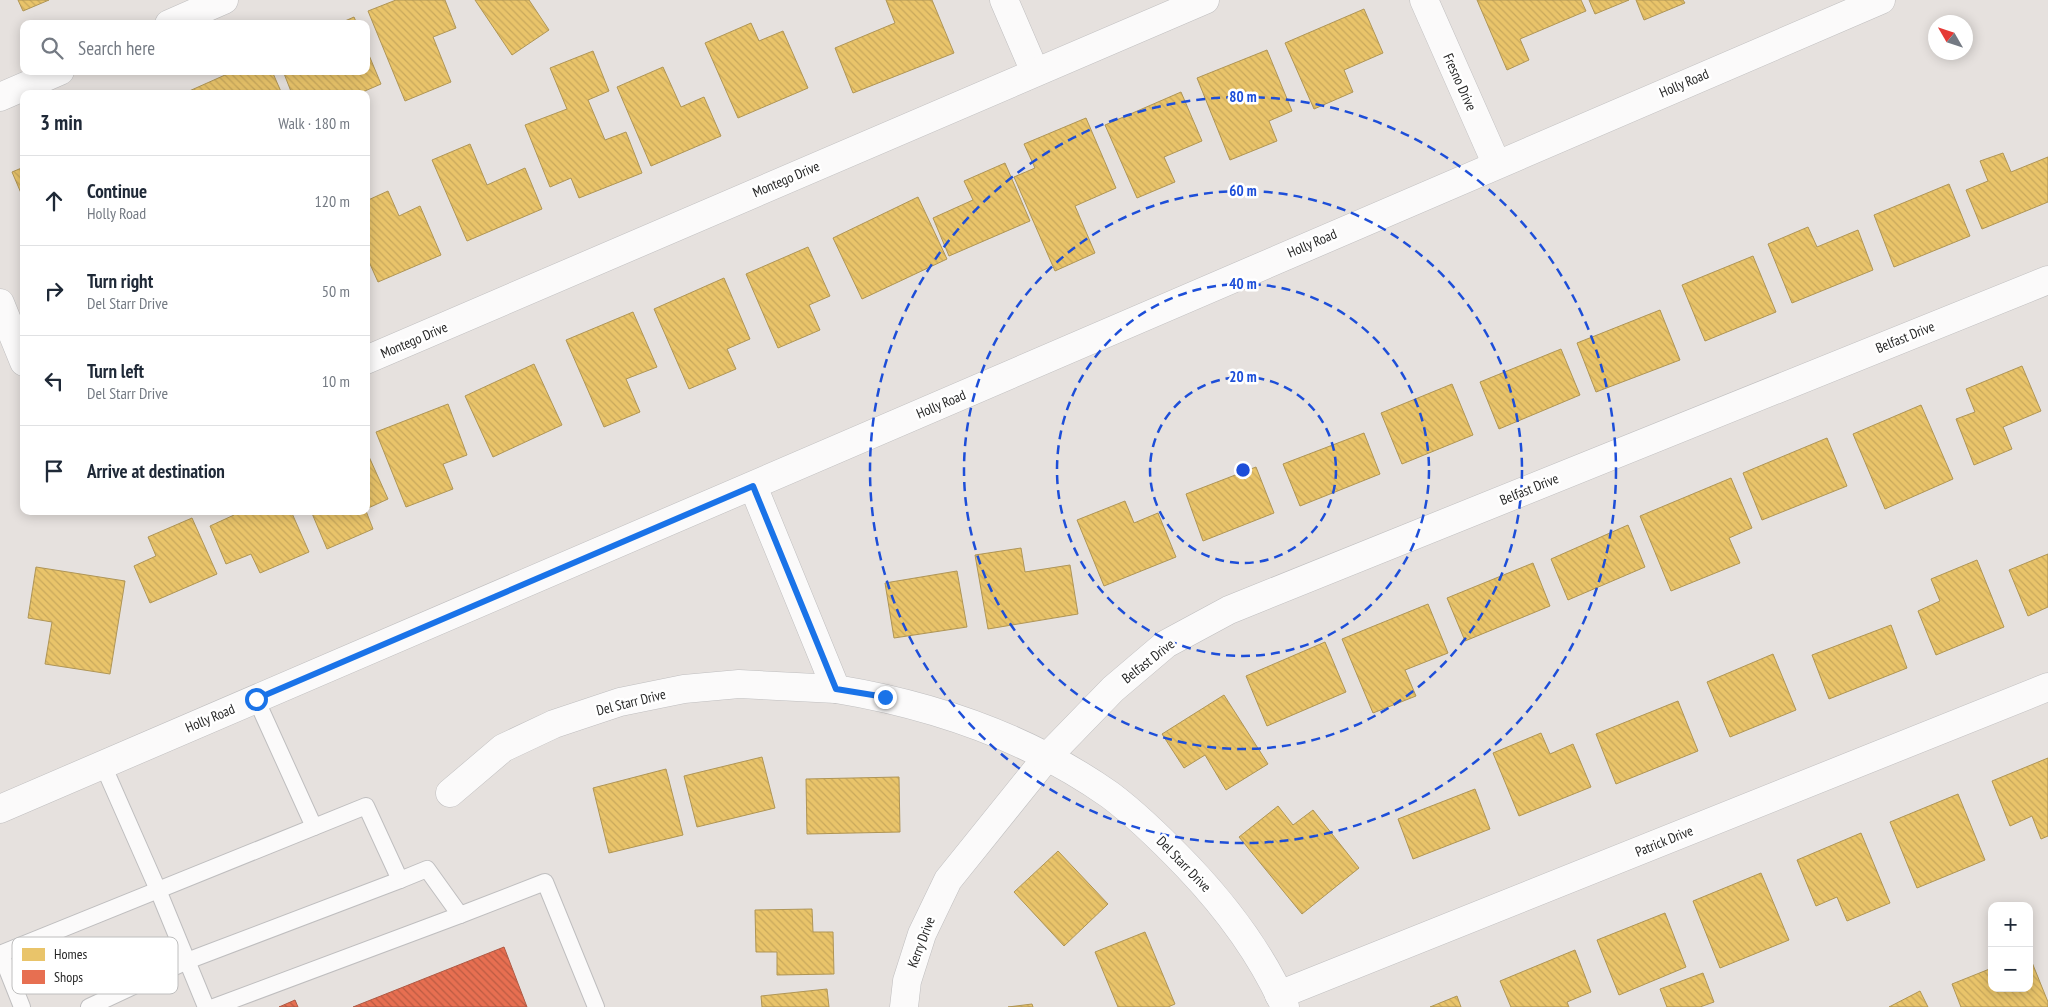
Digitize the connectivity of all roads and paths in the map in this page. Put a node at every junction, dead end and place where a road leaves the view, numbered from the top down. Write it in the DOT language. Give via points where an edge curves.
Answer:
graph roads {
  1 [pos="224,0"];
  2 [pos="1004,0"];
  3 [pos="1205,0"];
  4 [pos="1424,0"];
  5 [pos="1881,0"];
  6 [pos="178,20"];
  7 [pos="1034,72"];
  8 [pos="51,75"];
  9 [pos="0,97"];
  10 [pos="1496,163"];
  11 [pos="2048,280"];
  12 [pos="0,304"];
  13 [pos="20,352"];
  14 [pos="370,358"];
  15 [pos="753,486"];
  16 [pos="2048,687"];
  17 [pos="836,689"];
  18 [pos="256,699"];
  19 [pos="1047,757"];
  20 [pos="103,765"];
  21 [pos="450,793"];
  22 [pos="0,809"];
  23 [pos="314,827"];
  24 [pos="400,880"];
  25 [pos="158,890"];
  26 [pos="460,915"];
  27 [pos="42,937"];
  28 [pos="177,937"];
  29 [pos="178,939"];
  30 [pos="12,949"];
  31 [pos="0,954"];
  32 [pos="187,961"];
  33 [pos="178,965"];
  34 [pos="12,983"];
  35 [pos="17,994"];
  36 [pos="117,994"];
  37 [pos="1282,1001"];
  38 [pos="22,1007"];
  39 [pos="89,1007"];
  40 [pos="206,1007"];
  41 [pos="214,1007"];
  42 [pos="596,1007"];
  43 [pos="904,1007"];
  1 -- 6 [label="street"];
  2 -- 7 [label="street"];
  3 -- 7 [label="street, Montego Drive"];
  4 -- 10 [label="street, Fresno Drive"];
  5 -- 10 [label="street, Holly Road"];
  7 -- 14 [label="street, Montego Drive"];
  8 -- 9 [label="street"];
  10 -- 15 [label="street, Holly Road"];
  11 -- 19 [label="street, Belfast Drive" via="1229,610 1166,644 1112,689"];
  12 -- 13 [label="street"];
  15 -- 17 [label="street"];
  15 -- 18 [label="street, Holly Road"];
  16 -- 37 [label="street, Patrick Drive"];
  17 -- 19 [label="street, Del Starr Drive" via="885,697 943,714 989,730"];
  17 -- 21 [label="street, Del Starr Drive" via="739,684 684,689 620,702 554,724 503,748"];
  18 -- 20 [label="street, Holly Road"];
  18 -- 23 [label="lane"];
  19 -- 37 [label="street, Del Starr Drive" via="1110,796 1167,845 1208,888 1247,938"];
  19 -- 43 [label="street, Kerry Drive" via="948,880 922,934 907,981"];
  20 -- 22 [label="street, Holly Road"];
  20 -- 25 [label="lane"];
  23 -- 24 [label="lane" via="366,806"];
  23 -- 25 [label="lane"];
  24 -- 26 [label="lane" via="427,869"];
  24 -- 32 [label="lane"];
  25 -- 27 [label="lane"];
  25 -- 28 [label="lane"];
  26 -- 41 [label="lane"];
  26 -- 42 [label="lane" via="545,882"];
  29 -- 32 [label="lane"];
  30 -- 31 [label="lane"];
  31 -- 34 [label="lane"];
  32 -- 33 [label="lane"];
  32 -- 40 [label="lane"];
  35 -- 38 [label="lane"];
  36 -- 39 [label="lane"];
}
